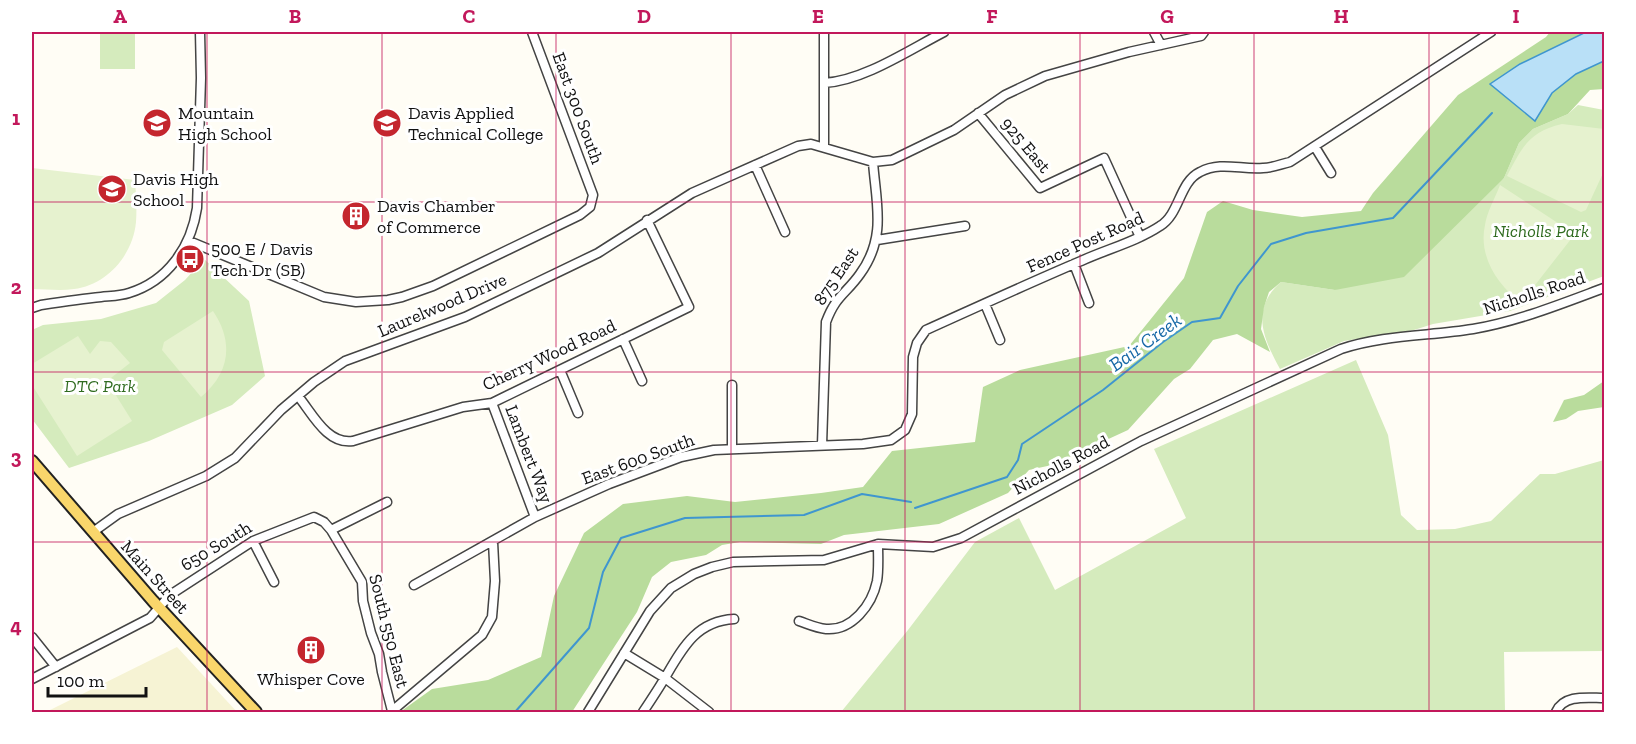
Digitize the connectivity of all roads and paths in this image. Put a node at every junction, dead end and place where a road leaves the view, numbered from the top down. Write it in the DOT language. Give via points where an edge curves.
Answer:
graph roads {
  1 [pos="200,32"];
  2 [pos="532,32"];
  3 [pos="824,32"];
  4 [pos="1154,32"];
  5 [pos="1204,32"];
  6 [pos="1491,32"];
  7 [pos="940,33"];
  8 [pos="1161,45"];
  9 [pos="824,83"];
  10 [pos="978,113"];
  11 [pos="824,147"];
  12 [pos="1315,147"];
  13 [pos="873,162"];
  14 [pos="755,165"];
  15 [pos="1331,173"];
  16 [pos="647,220"];
  17 [pos="964,226"];
  18 [pos="785,232"];
  19 [pos="1140,237"];
  20 [pos="877,240"];
  21 [pos="189,241"];
  22 [pos="1074,264"];
  23 [pos="1605,288"];
  24 [pos="1089,303"];
  25 [pos="985,304"];
  26 [pos="32,308"];
  27 [pos="623,339"];
  28 [pos="1000,340"];
  29 [pos="560,370"];
  30 [pos="642,381"];
  31 [pos="732,385"];
  32 [pos="298,396"];
  33 [pos="492,403"];
  34 [pos="578,413"];
  35 [pos="863,444"];
  36 [pos="822,445"];
  37 [pos="732,448"];
  38 [pos="32,461"];
  39 [pos="387,502"];
  40 [pos="535,517"];
  41 [pos="331,530"];
  42 [pos="93,532"];
  43 [pos="253,541"];
  44 [pos="493,542"];
  45 [pos="878,544"];
  46 [pos="274,582"];
  47 [pos="414,585"];
  48 [pos="159,607"];
  49 [pos="734,619"];
  50 [pos="799,621"];
  51 [pos="32,638"];
  52 [pos="624,653"];
  53 [pos="56,667"];
  54 [pos="664,678"];
  55 [pos="32,679"];
  56 [pos="1605,698"];
  57 [pos="256,712"];
  58 [pos="588,712"];
  59 [pos="643,712"];
  60 [pos="709,712"];
  61 [pos="1556,712"];
  1 -- 21 [label="street" via="197,208"];
  2 -- 21 [label="street, East 300 South" via="593,195 590,207 580,215 433,286 388,300 356,302 324,297"];
  3 -- 9 [label="street"];
  4 -- 8 [label="street"];
  5 -- 8 [label="street"];
  6 -- 12 [label="street, Fence Post Road"];
  7 -- 9 [label="street" via="858,76"];
  8 -- 10 [label="street" via="1045,76"];
  9 -- 11 [label="street"];
  10 -- 13 [label="street" via="909,153"];
  10 -- 19 [label="street, 925 East" via="1040,188 1104,158"];
  11 -- 13 [label="street, Laurelwood Drive"];
  11 -- 14 [label="street, Laurelwood Drive" via="798,146"];
  12 -- 15 [label="street"];
  12 -- 19 [label="street, Fence Post Road" via="1290,162 1265,168 1228,165 1197,173 1163,225"];
  13 -- 20 [label="street, 875 East"];
  14 -- 16 [label="street, Laurelwood Drive" via="692,193"];
  14 -- 18 [label="street"];
  16 -- 27 [label="street, Cherry Wood Road" via="689,307"];
  16 -- 32 [label="street, Laurelwood Drive" via="597,253 465,317 345,362"];
  17 -- 20 [label="street"];
  19 -- 22 [label="street, Fence Post Road"];
  20 -- 36 [label="street, 875 East" via="861,273 832,306 826,322"];
  21 -- 26 [label="street" via="168,271 128,294"];
  22 -- 24 [label="street"];
  22 -- 25 [label="street, Fence Post Road"];
  23 -- 45 [label="street, Nicholls Road" via="1503,323 1349,347 1141,441 953,541 933,547"];
  25 -- 28 [label="street"];
  25 -- 35 [label="street, Fence Post Road" via="926,330 913,357 912,414 905,430 891,440"];
  27 -- 29 [label="street, Cherry Wood Road"];
  27 -- 30 [label="street"];
  29 -- 33 [label="street, Cherry Wood Road"];
  29 -- 34 [label="street"];
  31 -- 37 [label="street"];
  32 -- 33 [label="street, Cherry Wood Road" via="325,431 344,442 463,407"];
  32 -- 42 [label="street, Laurelwood Drive" via="235,458 206,476 118,514"];
  33 -- 40 [label="street, Lambert Way"];
  35 -- 36 [label="street, East 600 South"];
  36 -- 37 [label="street, East 600 South"];
  37 -- 40 [label="street, East 600 South" via="681,457"];
  38 -- 42 [label="main road, Main Street"];
  39 -- 41 [label="street"];
  40 -- 44 [label="street, East 600 South"];
  41 -- 43 [label="street, 650 South" via="314,517"];
  41 -- 44 [label="street, South 550 East" via="362,582 363,601 392,711 482,635 492,617"];
  42 -- 48 [label="main road, Main Street"];
  43 -- 46 [label="street"];
  43 -- 48 [label="street, 650 South" via="170,595"];
  44 -- 47 [label="street, East 600 South"];
  45 -- 50 [label="street" via="877,583 868,604 856,618 828,629"];
  45 -- 52 [label="street, Nicholls Road" via="824,560 733,562 703,570 663,595"];
  48 -- 53 [label="street, 650 South" via="150,618"];
  48 -- 57 [label="main road, Main Street"];
  49 -- 54 [label="street" via="714,623 693,635"];
  51 -- 53 [label="street"];
  52 -- 54 [label="street"];
  52 -- 58 [label="street, Nicholls Road"];
  53 -- 55 [label="street, 650 South"];
  54 -- 59 [label="street"];
  54 -- 60 [label="street"];
  56 -- 61 [label="street" via="1578,698 1565,702"];
}
